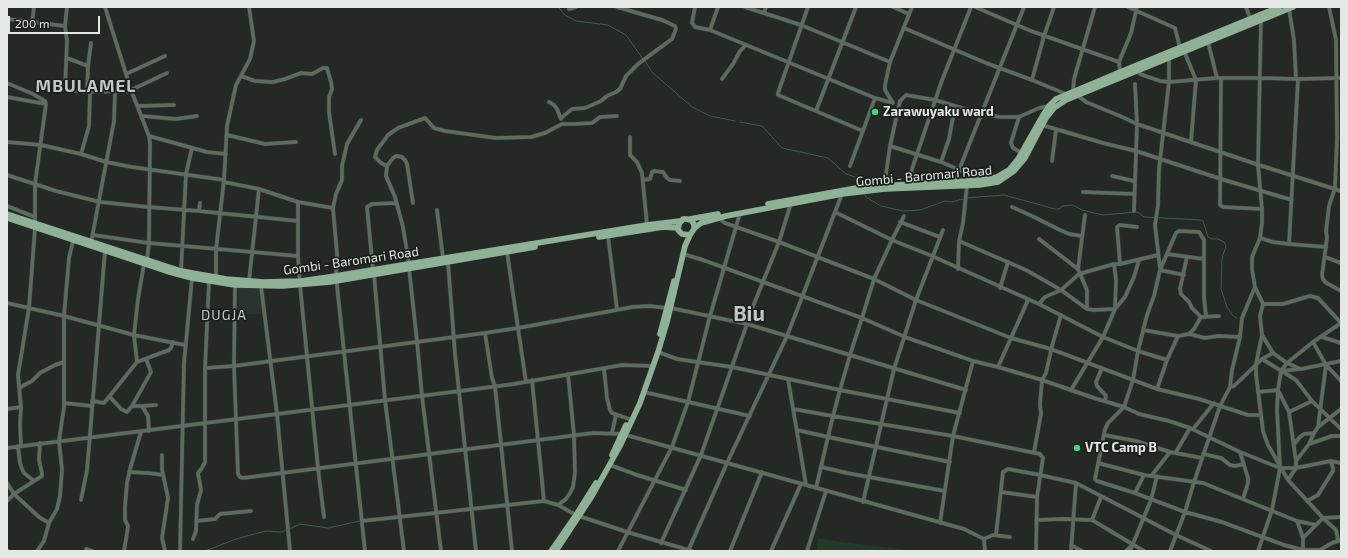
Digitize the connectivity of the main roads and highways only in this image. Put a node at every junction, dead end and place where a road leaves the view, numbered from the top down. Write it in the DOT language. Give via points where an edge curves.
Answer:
graph roads {
  1 [pos="1278,7"];
  2 [pos="1291,8"];
  3 [pos="1182,49"];
  4 [pos="1138,67"];
  5 [pos="1075,93"];
  6 [pos="884,187"];
  7 [pos="866,189"];
  8 [pos="7,214"];
  9 [pos="7,218"];
  10 [pos="690,219"];
  11 [pos="680,222"];
  12 [pos="35,223"];
  13 [pos="695,228"];
  14 [pos="680,231"];
  15 [pos="690,235"];
  16 [pos="92,241"];
  17 [pos="518,248"];
  18 [pos="445,260"];
  19 [pos="145,262"];
  20 [pos="300,283"];
  21 [pos="669,308"];
  22 [pos="652,365"];
  23 [pos="624,434"];
  24 [pos="578,516"];
  25 [pos="556,551"];
  1 -- 3 [label="main road, Gombi - Baromari Road"];
  2 -- 3 [label="main road, Gombi - Baromari Road" via="1208,42"];
  3 -- 4 [label="main road, Gombi - Baromari Road"];
  3 -- 4 [label="main road, Gombi - Baromari Road"];
  4 -- 5 [label="main road, Gombi - Baromari Road"];
  4 -- 5 [label="main road, Gombi - Baromari Road" via="1120,72"];
  5 -- 6 [label="main road, Gombi - Baromari Road" via="1066,94 1049,106 1022,153 1013,166 1003,174 982,180"];
  5 -- 6 [label="main road, Gombi - Baromari Road" via="1054,108 1042,124 1025,158 1009,176 998,182"];
  6 -- 7 [label="main road, Gombi - Baromari Road"];
  7 -- 10 [label="main road, Gombi - Baromari Road" via="789,199"];
  7 -- 13 [label="main road, Gombi - Baromari Road" via="720,217 701,223"];
  8 -- 12 [label="main road, Gombi - Baromari Road"];
  9 -- 12 [label="main road, Gombi - Baromari Road"];
  10 -- 11 [label="main road"];
  10 -- 13 [label="main road"];
  11 -- 14 [label="main road"];
  11 -- 17 [label="main road, Gombi - Baromari Road" via="647,225"];
  12 -- 16 [label="main road, Gombi - Baromari Road"];
  12 -- 16 [label="main road, Gombi - Baromari Road" via="73,240"];
  13 -- 15 [label="main road"];
  14 -- 15 [label="main road"];
  14 -- 17 [label="main road, Gombi - Baromari Road" via="663,227"];
  14 -- 21 [label="main road" via="683,241"];
  15 -- 21 [label="main road"];
  16 -- 19 [label="main road, Gombi - Baromari Road"];
  16 -- 19 [label="main road, Gombi - Baromari Road" via="105,251"];
  17 -- 18 [label="main road, Gombi - Baromari Road"];
  17 -- 18 [label="main road, Gombi - Baromari Road" via="507,252"];
  18 -- 20 [label="main road, Gombi - Baromari Road"];
  19 -- 20 [label="main road, Gombi - Baromari Road" via="216,277"];
  19 -- 20 [label="main road, Gombi - Baromari Road" via="209,282 262,286"];
  21 -- 22 [label="main road"];
  21 -- 22 [label="main road" via="658,352"];
  22 -- 23 [label="main road"];
  22 -- 23 [label="main road" via="644,392"];
  23 -- 24 [label="main road"];
  23 -- 24 [label="main road" via="610,465"];
  24 -- 25 [label="main road"];
}
